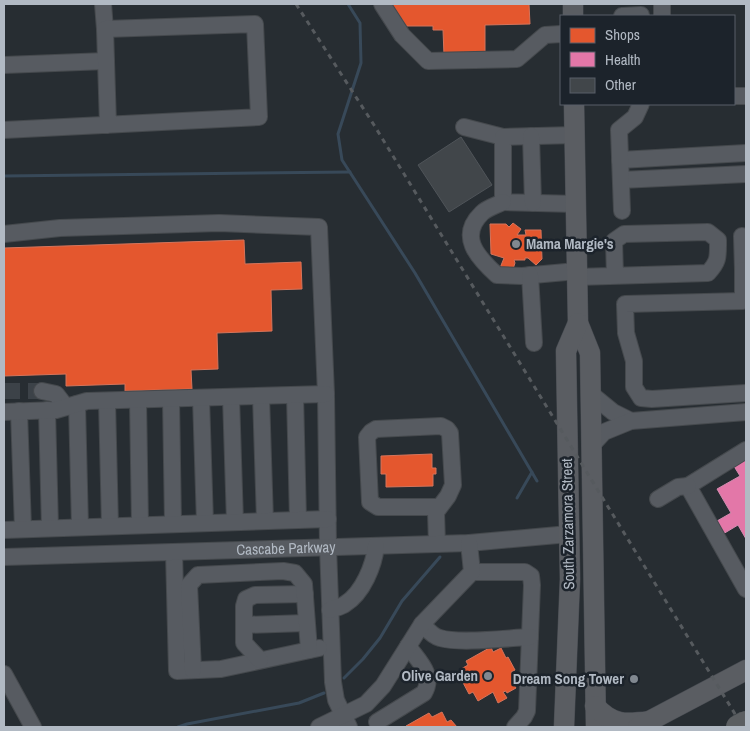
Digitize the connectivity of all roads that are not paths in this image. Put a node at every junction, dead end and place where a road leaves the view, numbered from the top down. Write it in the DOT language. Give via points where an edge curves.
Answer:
graph roads {
  1 [pos="103,4"];
  2 [pos="382,4"];
  3 [pos="641,12"];
  4 [pos="627,15"];
  5 [pos="105,29"];
  6 [pos="560,34"];
  7 [pos="106,61"];
  8 [pos="4,65"];
  9 [pos="574,105"];
  10 [pos="641,105"];
  11 [pos="108,125"];
  12 [pos="464,127"];
  13 [pos="4,130"];
  14 [pos="575,135"];
  15 [pos="531,136"];
  16 [pos="503,137"];
  17 [pos="746,153"];
  18 [pos="620,160"];
  19 [pos="746,174"];
  20 [pos="621,180"];
  21 [pos="503,202"];
  22 [pos="533,203"];
  23 [pos="576,204"];
  24 [pos="622,211"];
  25 [pos="4,234"];
  26 [pos="744,236"];
  27 [pos="718,240"];
  28 [pos="745,270"];
  29 [pos="577,274"];
  30 [pos="530,275"];
  31 [pos="619,276"];
  32 [pos="625,304"];
  33 [pos="578,323"];
  34 [pos="534,343"];
  35 [pos="42,391"];
  36 [pos="746,393"];
  37 [pos="326,394"];
  38 [pos="591,394"];
  39 [pos="295,395"];
  40 [pos="261,396"];
  41 [pos="231,397"];
  42 [pos="201,398"];
  43 [pos="171,399"];
  44 [pos="138,400"];
  45 [pos="107,401"];
  46 [pos="71,406"];
  47 [pos="47,410"];
  48 [pos="11,411"];
  49 [pos="746,412"];
  50 [pos="631,420"];
  51 [pos="592,445"];
  52 [pos="746,450"];
  53 [pos="688,486"];
  54 [pos="658,499"];
  55 [pos="438,507"];
  56 [pos="328,518"];
  57 [pos="298,520"];
  58 [pos="265,521"];
  59 [pos="235,522"];
  60 [pos="205,523"];
  61 [pos="173,524"];
  62 [pos="140,525"];
  63 [pos="110,526"];
  64 [pos="80,527"];
  65 [pos="50,528"];
  66 [pos="22,529"];
  67 [pos="4,530"];
  68 [pos="569,534"];
  69 [pos="469,543"];
  70 [pos="437,544"];
  71 [pos="376,546"];
  72 [pos="328,547"];
  73 [pos="174,552"];
  74 [pos="4,557"];
  75 [pos="472,572"];
  76 [pos="746,589"];
  77 [pos="305,594"];
  78 [pos="330,610"];
  79 [pos="306,623"];
  80 [pos="422,624"];
  81 [pos="244,625"];
  82 [pos="530,637"];
  83 [pos="331,646"];
  84 [pos="408,646"];
  85 [pos="309,650"];
  86 [pos="260,660"];
  87 [pos="192,670"];
  88 [pos="746,670"];
  89 [pos="4,674"];
  90 [pos="366,704"];
  91 [pos="595,706"];
  92 [pos="346,722"];
  93 [pos="746,723"];
  94 [pos="645,724"];
  95 [pos="379,725"];
  96 [pos="33,727"];
  97 [pos="319,727"];
  98 [pos="515,727"];
  99 [pos="564,727"];
  100 [pos="596,727"];
  101 [pos="738,727"];
  1 -- 5 [label="street"];
  2 -- 6 [label="street" via="402,35 428,61 516,59 545,35"];
  3 -- 4 [label="street"];
  5 -- 7 [label="street"];
  5 -- 11 [label="street" via="256,24 259,118"];
  7 -- 8 [label="street"];
  7 -- 11 [label="street"];
  9 -- 14 [label="main road, South Zarzamora Street"];
  10 -- 18 [label="street" via="635,117 619,130"];
  11 -- 13 [label="street"];
  12 -- 16 [label="street"];
  14 -- 15 [label="street"];
  14 -- 23 [label="main road, South Zarzamora Street"];
  15 -- 16 [label="street"];
  15 -- 22 [label="street"];
  16 -- 21 [label="street"];
  17 -- 18 [label="street"];
  18 -- 20 [label="street"];
  19 -- 20 [label="street"];
  20 -- 24 [label="street"];
  21 -- 22 [label="street"];
  21 -- 30 [label="street" via="483,212 472,227 470,238 476,254 496,275"];
  22 -- 23 [label="street"];
  23 -- 29 [label="main road, South Zarzamora Street"];
  25 -- 37 [label="street" via="60,228 220,222 319,227"];
  26 -- 27 [label="street"];
  26 -- 28 [label="street"];
  27 -- 31 [label="street" via="716,264 708,273"];
  27 -- 31 [label="street" via="708,232 624,234 614,242"];
  28 -- 32 [label="street" via="743,302"];
  29 -- 30 [label="street"];
  29 -- 31 [label="street"];
  29 -- 33 [label="main road, South Zarzamora Street"];
  30 -- 34 [label="street"];
  31 -- 32 [label="street"];
  32 -- 36 [label="street" via="626,334 634,360 634,387 641,398"];
  33 -- 38 [label="main road, South Zarzamora Street" via="590,353"];
  33 -- 68 [label="main road, South Zarzamora Street" via="566,351"];
  35 -- 46 [label="street" via="56,394"];
  37 -- 39 [label="street"];
  37 -- 56 [label="street"];
  38 -- 50 [label="street" via="614,412"];
  38 -- 51 [label="main road, South Zarzamora Street"];
  39 -- 40 [label="street"];
  39 -- 57 [label="street"];
  40 -- 41 [label="street"];
  40 -- 58 [label="street"];
  41 -- 42 [label="street"];
  41 -- 59 [label="street"];
  42 -- 43 [label="street"];
  42 -- 60 [label="street"];
  43 -- 44 [label="street"];
  43 -- 61 [label="street"];
  44 -- 45 [label="street"];
  44 -- 62 [label="street"];
  45 -- 46 [label="street" via="87,401"];
  45 -- 63 [label="street"];
  46 -- 47 [label="street"];
  46 -- 64 [label="street"];
  47 -- 48 [label="street"];
  47 -- 65 [label="street"];
  48 -- 66 [label="street"];
  49 -- 50 [label="street"];
  50 -- 51 [label="street" via="606,431"];
  51 -- 91 [label="main road, South Zarzamora Street"];
  52 -- 53 [label="street"];
  53 -- 54 [label="street" via="678,487"];
  53 -- 76 [label="street"];
  55 -- 55 [label="street" via="453,484 450,433 447,429 440,426 376,429 371,432 367,436 371,504 378,507"];
  55 -- 70 [label="street"];
  56 -- 57 [label="street"];
  56 -- 72 [label="street"];
  57 -- 58 [label="street"];
  58 -- 59 [label="street"];
  59 -- 60 [label="street"];
  60 -- 61 [label="street"];
  61 -- 62 [label="street"];
  62 -- 63 [label="street"];
  63 -- 64 [label="street"];
  64 -- 65 [label="street"];
  65 -- 66 [label="street"];
  66 -- 67 [label="street"];
  68 -- 69 [label="street, Cascabe Parkway"];
  68 -- 99 [label="main road, South Zarzamora Street"];
  69 -- 70 [label="street, Cascabe Parkway"];
  69 -- 75 [label="street"];
  70 -- 71 [label="street, Cascabe Parkway"];
  71 -- 72 [label="street, Cascabe Parkway"];
  71 -- 78 [label="street" via="374,560 358,592 345,605"];
  72 -- 73 [label="street, Cascabe Parkway"];
  72 -- 78 [label="street"];
  73 -- 74 [label="street, Cascabe Parkway"];
  73 -- 87 [label="street" via="177,671"];
  75 -- 80 [label="street"];
  75 -- 82 [label="street" via="525,572 531,576"];
  77 -- 79 [label="street"];
  77 -- 81 [label="street" via="255,595 246,599"];
  77 -- 87 [label="street" via="304,584 295,573 198,575 189,585"];
  78 -- 83 [label="street"];
  79 -- 81 [label="street"];
  79 -- 85 [label="street"];
  80 -- 82 [label="street" via="439,638"];
  80 -- 84 [label="street"];
  81 -- 86 [label="street" via="244,643"];
  82 -- 98 [label="street" via="527,711"];
  83 -- 85 [label="street"];
  83 -- 92 [label="street" via="336,700"];
  84 -- 90 [label="street" via="383,686"];
  84 -- 95 [label="street" via="425,670 428,686"];
  85 -- 86 [label="street"];
  86 -- 87 [label="street" via="221,669"];
  88 -- 94 [label="main road"];
  89 -- 96 [label="street"];
  90 -- 92 [label="street"];
  90 -- 95 [label="street"];
  91 -- 94 [label="main road" via="605,717 616,722"];
  91 -- 100 [label="main road, South Zarzamora Street"];
  92 -- 97 [label="street"];
  93 -- 101 [label="highway, bridge"];
}
